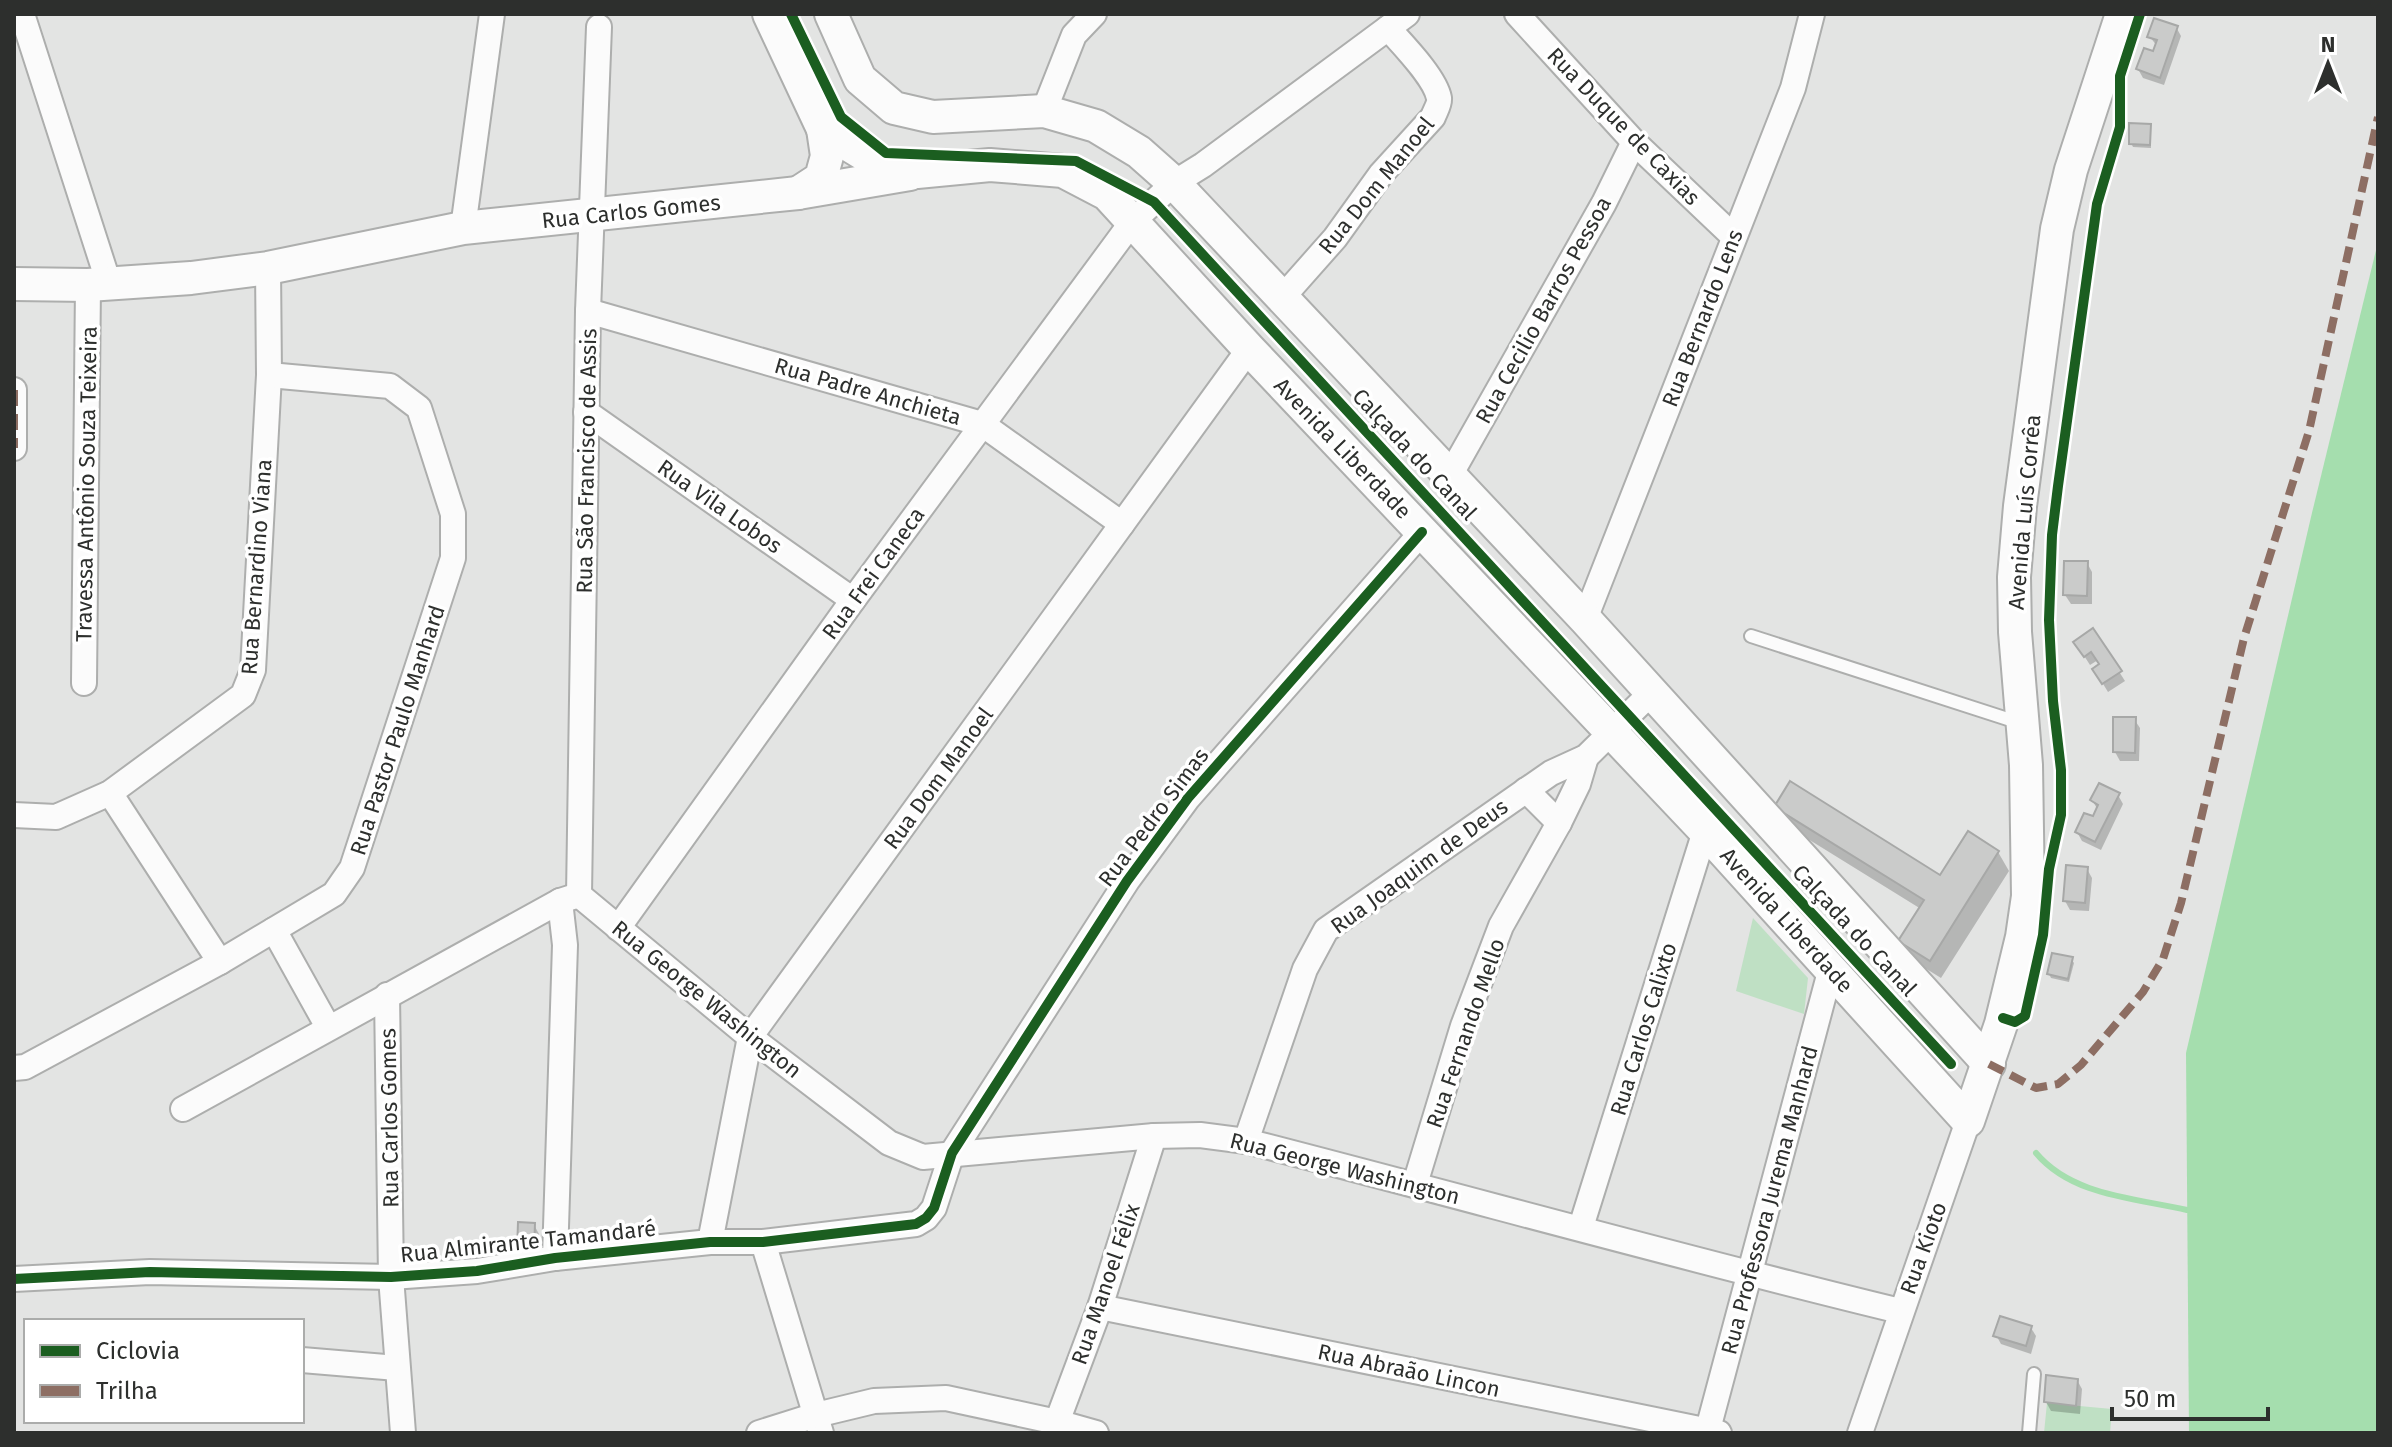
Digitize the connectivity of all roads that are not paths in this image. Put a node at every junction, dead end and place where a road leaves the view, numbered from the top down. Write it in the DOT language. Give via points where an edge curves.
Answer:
graph roads {
  1 [pos="22,14"];
  2 [pos="492,14"];
  3 [pos="769,14"];
  4 [pos="831,14"];
  5 [pos="1094,14"];
  6 [pos="1517,14"];
  7 [pos="1812,14"];
  8 [pos="2122,14"];
  9 [pos="1398,21"];
  10 [pos="599,27"];
  11 [pos="1044,111"];
  12 [pos="823,129"];
  13 [pos="1634,142"];
  14 [pos="917,172"];
  15 [pos="1174,183"];
  16 [pos="798,193"];
  17 [pos="591,216"];
  18 [pos="1132,222"];
  19 [pos="463,228"];
  20 [pos="1733,236"];
  21 [pos="268,268"];
  22 [pos="14,284"];
  23 [pos="98,284"];
  24 [pos="1281,299"];
  25 [pos="588,311"];
  26 [pos="1249,349"];
  27 [pos="269,375"];
  28 [pos="14,390"];
  29 [pos="586,412"];
  30 [pos="982,424"];
  31 [pos="14,448"];
  32 [pos="1449,477"];
  33 [pos="1122,524"];
  34 [pos="1422,532"];
  35 [pos="853,600"];
  36 [pos="1585,619"];
  37 [pos="1751,636"];
  38 [pos="84,683"];
  39 [pos="1651,693"];
  40 [pos="2023,724"];
  41 [pos="1612,733"];
  42 [pos="1586,757"];
  43 [pos="1526,790"];
  44 [pos="110,793"];
  45 [pos="14,815"];
  46 [pos="1559,823"];
  47 [pos="1705,831"];
  48 [pos="570,898"];
  49 [pos="618,928"];
  50 [pos="274,930"];
  51 [pos="220,962"];
  52 [pos="1831,968"];
  53 [pos="387,995"];
  54 [pos="328,1027"];
  55 [pos="750,1037"];
  56 [pos="1989,1064"];
  57 [pos="14,1068"];
  58 [pos="183,1109"];
  59 [pos="1968,1121"];
  60 [pos="1154,1136"];
  61 [pos="1246,1141"];
  62 [pos="952,1153"];
  63 [pos="1415,1184"];
  64 [pos="1581,1227"];
  65 [pos="710,1242"];
  66 [pos="763,1242"];
  67 [pos="555,1258"];
  68 [pos="1748,1274"];
  69 [pos="391,1277"];
  70 [pos="14,1279"];
  71 [pos="1100,1307"];
  72 [pos="1900,1311"];
  73 [pos="304,1360"];
  74 [pos="397,1368"];
  75 [pos="2034,1374"];
  76 [pos="818,1424"];
  77 [pos="1056,1427"];
  78 [pos="1711,1432"];
  79 [pos="403,1433"];
  80 [pos="759,1433"];
  81 [pos="1096,1433"];
  82 [pos="1860,1433"];
  83 [pos="2029,1433"];
  1 -- 23 [label="street, Travessa Antônio Souza Teixeira"];
  2 -- 19 [label="street"];
  3 -- 12 [label="main road"];
  4 -- 11 [label="main road" via="860,79 894,108 933,117"];
  5 -- 11 [label="street" via="1074,35"];
  6 -- 13 [label="street, Rua Duque de Caxias"];
  7 -- 20 [label="street, Rua Bernardo Lens" via="1793,88"];
  8 -- 40 [label="main road, Avenida Luís Corrêa" via="2071,170 2055,245 2014,577"];
  9 -- 15 [label="street, Rua Frei Caneca"];
  9 -- 24 [label="street, Rua Dom Manoel" via="1439,98 1438,106"];
  10 -- 17 [label="street, Rua São Francisco de Assis"];
  11 -- 15 [label="main road" via="1096,126 1139,152"];
  12 -- 14 [label="main road, Avenida Liberdade" via="875,161"];
  12 -- 16 [label="main road" via="827,156 821,178"];
  13 -- 20 [label="street, Rua Duque de Caxias"];
  13 -- 32 [label="street, Rua Cecilio Barros Pessoa"];
  14 -- 16 [label="main road, Rua Carlos Gomes"];
  14 -- 18 [label="main road, Avenida Liberdade" via="990,165 1063,171 1107,194"];
  15 -- 18 [label="street, Rua Frei Caneca"];
  15 -- 24 [label="main road"];
  16 -- 17 [label="main road, Rua Carlos Gomes"];
  17 -- 19 [label="main road, Rua Carlos Gomes"];
  17 -- 25 [label="street, Rua São Francisco de Assis"];
  18 -- 26 [label="main road, Avenida Liberdade"];
  18 -- 30 [label="street, Rua Frei Caneca"];
  19 -- 21 [label="main road, Rua Carlos Gomes"];
  20 -- 36 [label="street, Rua Bernardo Lens"];
  21 -- 23 [label="main road, Rua Carlos Gomes"];
  21 -- 27 [label="street, Rua Bernardino Viana"];
  22 -- 23 [label="main road, Rua Carlos Gomes"];
  23 -- 38 [label="street, Travessa Antônio Souza Teixeira"];
  24 -- 32 [label="main road"];
  25 -- 29 [label="street, Rua São Francisco de Assis"];
  25 -- 30 [label="street, Rua Padre Anchieta"];
  26 -- 33 [label="street, Rua Dom Manoel"];
  26 -- 34 [label="main road, Avenida Liberdade"];
  27 -- 44 [label="street, Rua Bernardino Viana" via="253,670 243,695"];
  27 -- 50 [label="street, Rua Pastor Paulo Manhard" via="390,386 419,408 453,514 453,558 352,868 334,894"];
  28 -- 31 [label="street"];
  29 -- 35 [label="street, Rua Vila Lobos"];
  29 -- 48 [label="street, Rua São Francisco de Assis"];
  30 -- 33 [label="street, Rua Padre Anchieta"];
  30 -- 35 [label="street, Rua Frei Caneca"];
  32 -- 36 [label="main road"];
  33 -- 55 [label="street, Rua Dom Manoel"];
  34 -- 41 [label="main road, Avenida Liberdade"];
  34 -- 62 [label="street, Rua Pedro Simas" via="1188,798 1127,881"];
  35 -- 49 [label="street, Rua Frei Caneca"];
  36 -- 39 [label="main road"];
  37 -- 40 [label="lane"];
  39 -- 41 [label="street, Rua Joaquim de Deus"];
  39 -- 56 [label="main road"];
  40 -- 56 [label="main road, Avenida Luís Corrêa" via="2028,896"];
  41 -- 42 [label="street, Rua Joaquim de Deus"];
  41 -- 47 [label="main road, Avenida Liberdade"];
  42 -- 43 [label="street, Rua Joaquim de Deus"];
  42 -- 46 [label="street, Rua Fernando Mello"];
  43 -- 46 [label="street"];
  43 -- 61 [label="street, Rua Joaquim de Deus" via="1326,930 1305,969"];
  44 -- 45 [label="street, Rua Bernardino Viana" via="56,817"];
  44 -- 51 [label="street"];
  46 -- 63 [label="street, Rua Fernando Mello" via="1501,926 1463,1026"];
  47 -- 52 [label="main road, Avenida Liberdade"];
  47 -- 64 [label="street, Rua Carlos Calixto"];
  48 -- 49 [label="street, Rua George Washington"];
  48 -- 53 [label="street"];
  48 -- 67 [label="street, Rua São Francisco de Assis"];
  49 -- 55 [label="street, Rua George Washington"];
  50 -- 51 [label="street, Rua Pastor Paulo Manhard"];
  50 -- 54 [label="street"];
  51 -- 57 [label="street, Rua Pastor Paulo Manhard" via="25,1067"];
  52 -- 59 [label="main road, Avenida Liberdade"];
  52 -- 68 [label="street, Rua Professora Jurema Manhard"];
  53 -- 54 [label="street"];
  53 -- 69 [label="street, Rua Carlos Gomes"];
  54 -- 58 [label="street"];
  55 -- 62 [label="street, Rua George Washington" via="889,1143 923,1157"];
  55 -- 65 [label="street, Rua Dom Manoel"];
  56 -- 59 [label="main road, Rua Kioto"];
  59 -- 72 [label="street, Rua Kioto"];
  60 -- 61 [label="street, Rua George Washington"];
  60 -- 62 [label="street, Rua George Washington"];
  60 -- 71 [label="street, Rua Manoel Félix"];
  61 -- 63 [label="street, Rua George Washington"];
  62 -- 66 [label="street, Rua Almirante Tamandaré" via="934,1208 916,1224"];
  63 -- 64 [label="street, Rua George Washington"];
  64 -- 68 [label="street, Rua George Washington"];
  65 -- 66 [label="street, Rua Almirante Tamandaré"];
  65 -- 67 [label="street, Rua Almirante Tamandaré"];
  66 -- 76 [label="street"];
  67 -- 69 [label="street, Rua Almirante Tamandaré"];
  68 -- 72 [label="street, Rua George Washington"];
  68 -- 78 [label="street, Rua Professora Jurema Manhard"];
  69 -- 70 [label="street, Rua Almirante Tamandaré" via="150,1272"];
  69 -- 74 [label="street, Rua Carlos Gomes"];
  71 -- 77 [label="street, Rua Manoel Félix"];
  71 -- 78 [label="street, Rua Abraão Lincon"];
  72 -- 82 [label="street, Rua Kioto"];
  73 -- 74 [label="street"];
  74 -- 79 [label="street, Rua Carlos Gomes"];
  75 -- 83 [label="lane"];
  76 -- 77 [label="street" via="874,1401 946,1398"];
  76 -- 80 [label="street"];
  77 -- 81 [label="street"];
}
